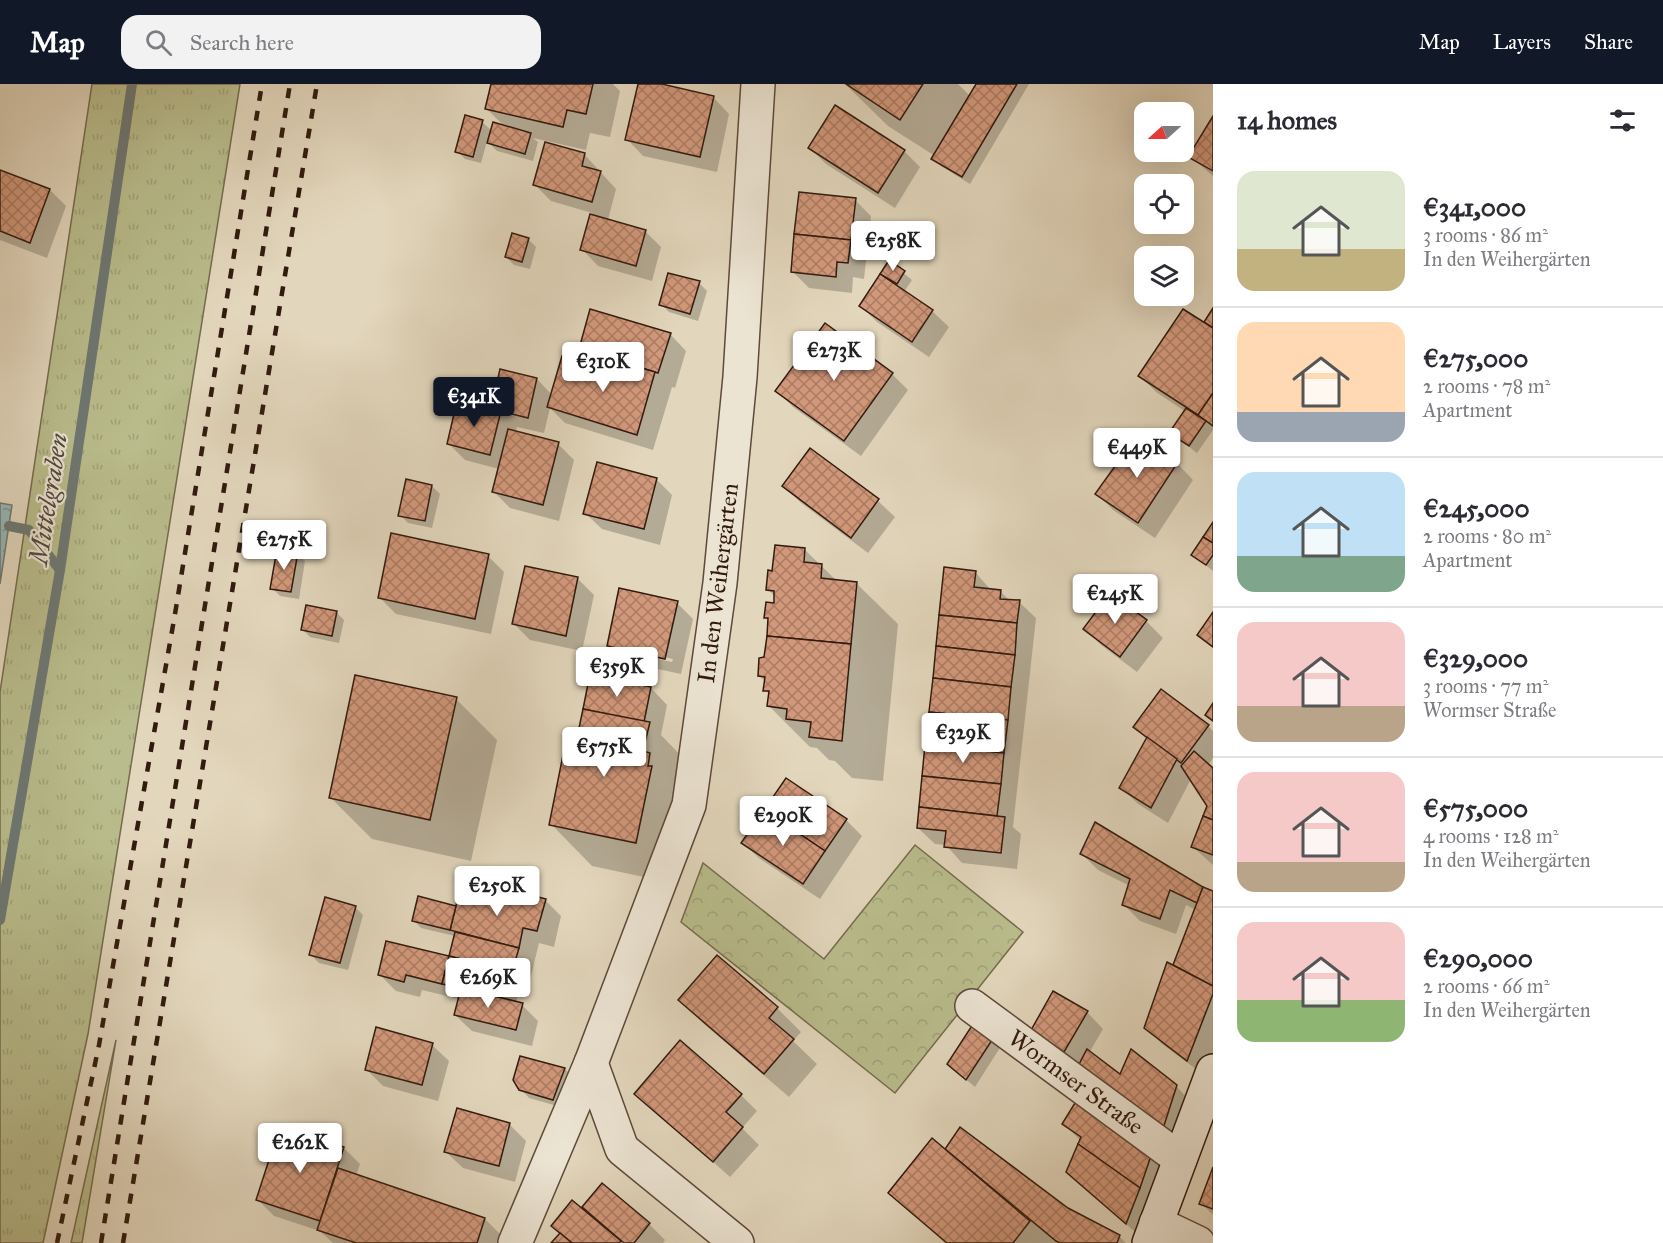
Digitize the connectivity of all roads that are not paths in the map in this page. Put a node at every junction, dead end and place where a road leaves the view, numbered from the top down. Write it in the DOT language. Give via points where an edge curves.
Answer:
graph roads {
  1 [pos="758,84"];
  2 [pos="972,1006"];
  3 [pos="591,1063"];
  4 [pos="1213,1071"];
  5 [pos="1180,1159"];
  6 [pos="1153,1233"];
  7 [pos="515,1243"];
  8 [pos="736,1243"];
  9 [pos="1198,1243"];
  1 -- 3 [label="street, In den Weihergärten" via="738,399 720,583 689,806"];
  2 -- 5 [label="street, Wormser Straße"];
  3 -- 7 [label="street, In den Weihergärten"];
  3 -- 8 [label="street" via="622,1149"];
  4 -- 5 [label="street"];
  5 -- 6 [label="street"];
  6 -- 9 [label="street"];
}
